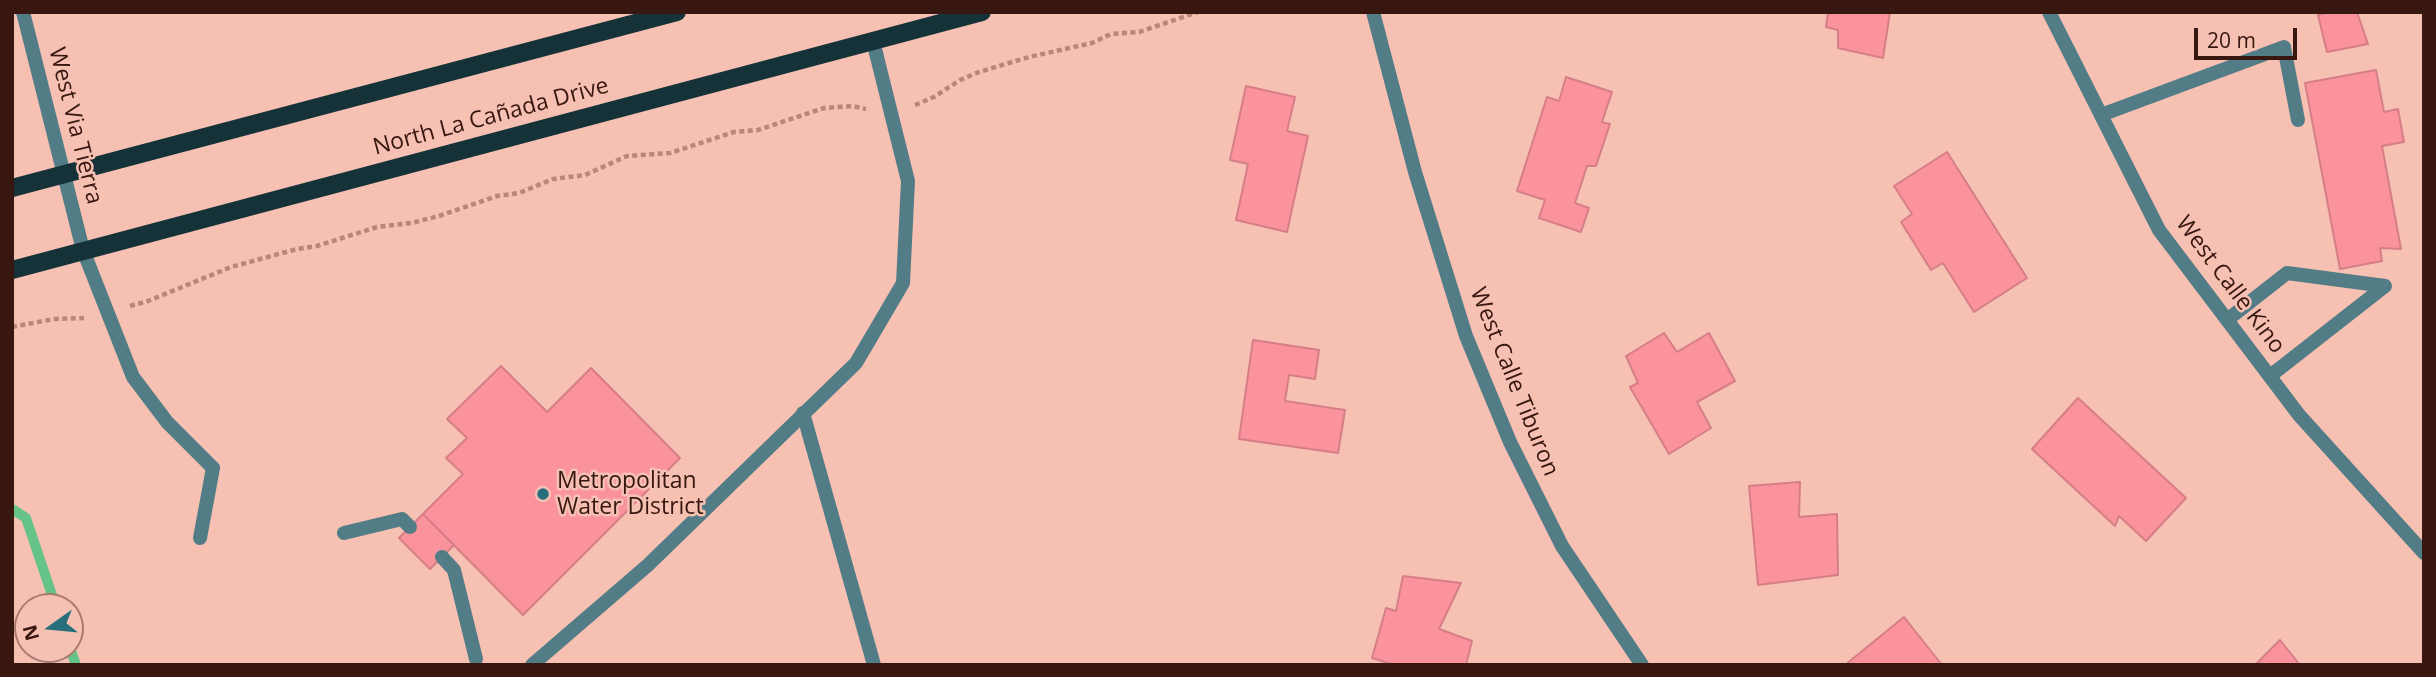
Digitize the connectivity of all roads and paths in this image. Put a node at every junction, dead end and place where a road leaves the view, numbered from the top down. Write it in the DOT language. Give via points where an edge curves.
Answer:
graph roads {
  1 [pos="23,12"];
  2 [pos="677,12"];
  3 [pos="982,12"];
  4 [pos="1198,12"];
  5 [pos="1373,12"];
  6 [pos="2049,12"];
  7 [pos="873,41"];
  8 [pos="891,113"];
  9 [pos="2101,115"];
  10 [pos="2298,120"];
  11 [pos="64,175"];
  12 [pos="12,188"];
  13 [pos="83,250"];
  14 [pos="12,270"];
  15 [pos="107,312"];
  16 [pos="2227,320"];
  17 [pos="12,327"];
  18 [pos="2270,376"];
  19 [pos="803,414"];
  20 [pos="410,527"];
  21 [pos="344,533"];
  22 [pos="200,538"];
  23 [pos="2424,553"];
  24 [pos="442,557"];
  25 [pos="476,659"];
  26 [pos="534,664"];
  27 [pos="874,665"];
  28 [pos="1642,665"];
  1 -- 11 [label="street, West Via Tierra"];
  2 -- 11 [label="main road"];
  3 -- 7 [label="main road, North La Cañada Drive"];
  4 -- 8 [label="path" via="1139,32 1111,34 979,72 934,97"];
  5 -- 28 [label="street, West Calle Tiburon" via="1415,172 1466,336 1510,442 1562,546"];
  6 -- 9 [label="street, West Calle Kino"];
  7 -- 8 [label="street"];
  7 -- 13 [label="main road, North La Cañada Drive"];
  8 -- 15 [label="path" via="852,106 824,108 670,153 627,156 585,175 553,179 439,216 377,227 231,267 148,301"];
  8 -- 19 [label="street" via="908,181 904,283 856,363"];
  9 -- 10 [label="street" via="2284,47"];
  9 -- 16 [label="street, West Calle Kino" via="2159,230"];
  11 -- 12 [label="main road"];
  11 -- 13 [label="street, West Via Tierra"];
  13 -- 14 [label="main road, North La Cañada Drive"];
  13 -- 15 [label="street, West Via Tierra"];
  15 -- 17 [label="path"];
  15 -- 22 [label="street, West Via Tierra" via="133,377 167,422 213,467"];
  16 -- 18 [label="street, West Calle Kino"];
  16 -- 18 [label="street" via="2287,272 2385,286"];
  18 -- 23 [label="street, West Calle Kino" via="2299,415"];
  19 -- 26 [label="street" via="648,565"];
  19 -- 27 [label="street"];
  20 -- 21 [label="street" via="402,519"];
  24 -- 25 [label="street" via="454,570"];
}
